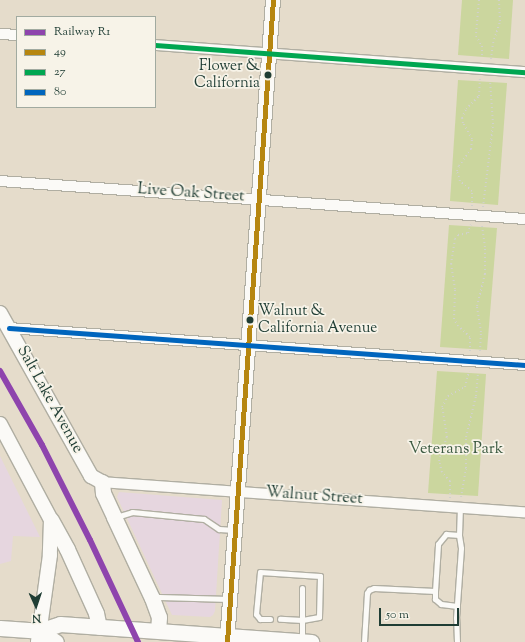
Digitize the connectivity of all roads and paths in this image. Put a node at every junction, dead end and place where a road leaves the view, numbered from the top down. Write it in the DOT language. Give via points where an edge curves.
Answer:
graph roads {
  1 [pos="273,0"];
  2 [pos="479,0"];
  3 [pos="499,0"];
  4 [pos="0,34"];
  5 [pos="16,35"];
  6 [pos="156,45"];
  7 [pos="269,54"];
  8 [pos="486,70"];
  9 [pos="525,72"];
  10 [pos="0,181"];
  11 [pos="258,199"];
  12 [pos="472,215"];
  13 [pos="482,216"];
  14 [pos="525,219"];
  15 [pos="0,313"];
  16 [pos="9,328"];
  17 [pos="248,345"];
  18 [pos="475,362"];
  19 [pos="525,365"];
  20 [pos="0,425"];
  21 [pos="102,482"];
  22 [pos="238,492"];
  23 [pos="449,507"];
  24 [pos="460,508"];
  25 [pos="525,512"];
  26 [pos="114,517"];
  27 [pos="51,520"];
  28 [pos="235,530"];
  29 [pos="459,535"];
  30 [pos="302,588"];
  31 [pos="435,591"];
  32 [pos="152,598"];
  33 [pos="230,600"];
  34 [pos="457,606"];
  35 [pos="270,619"];
  36 [pos="280,619"];
  37 [pos="302,620"];
  38 [pos="99,627"];
  39 [pos="0,628"];
  40 [pos="158,630"];
  41 [pos="38,636"];
  42 [pos="227,639"];
  43 [pos="56,642"];
  44 [pos="306,642"];
  45 [pos="364,642"];
  46 [pos="457,642"];
  1 -- 7 [label="street"];
  2 -- 8 [label="path" via="476,36 482,46"];
  3 -- 8 [label="path" via="500,21"];
  4 -- 5 [label="street"];
  6 -- 7 [label="street"];
  7 -- 8 [label="street"];
  7 -- 11 [label="street"];
  8 -- 9 [label="street"];
  8 -- 12 [label="path" via="479,96 466,109 462,118 471,137 472,147 457,171 460,181 473,195"];
  8 -- 13 [label="path" via="493,124"];
  10 -- 11 [label="street, Live Oak Street"];
  11 -- 12 [label="street, Live Oak Street"];
  11 -- 17 [label="street"];
  12 -- 13 [label="street, Live Oak Street"];
  12 -- 18 [label="path" via="471,230 456,237 453,243 451,264 455,294 454,318 458,326 470,337"];
  13 -- 14 [label="street, Live Oak Street"];
  13 -- 18 [label="path" via="484,274 478,306 481,332"];
  15 -- 16 [label="street, Salt Lake Avenue"];
  16 -- 17 [label="street"];
  16 -- 21 [label="street, Salt Lake Avenue" via="91,476"];
  17 -- 18 [label="street"];
  17 -- 22 [label="street"];
  18 -- 19 [label="street"];
  18 -- 23 [label="path" via="465,387 448,396 442,407 447,437 439,461 442,472 450,481"];
  18 -- 24 [label="path" via="476,396 466,437 466,468"];
  20 -- 27 [label="street"];
  21 -- 22 [label="street, Walnut Street"];
  21 -- 26 [label="main road" via="103,493"];
  22 -- 23 [label="street, Walnut Street"];
  22 -- 28 [label="street"];
  23 -- 24 [label="street, Walnut Street"];
  24 -- 25 [label="street, Walnut Street"];
  24 -- 29 [label="lane"];
  26 -- 28 [label="lane" via="132,512 204,519 219,529"];
  26 -- 32 [label="main road"];
  27 -- 38 [label="main road" via="68,549 96,612"];
  27 -- 41 [label="street" via="50,555"];
  28 -- 33 [label="street"];
  29 -- 31 [label="lane" via="446,534 438,544"];
  29 -- 34 [label="lane" via="462,548"];
  30 -- 37 [label="lane"];
  31 -- 34 [label="lane" via="435,599 441,604"];
  31 -- 45 [label="lane" via="371,589 367,593"];
  32 -- 33 [label="lane" via="159,596"];
  32 -- 40 [label="main road" via="159,617"];
  33 -- 42 [label="street"];
  34 -- 46 [label="lane"];
  35 -- 37 [label="lane" via="260,619 256,614 260,572 320,576 319,617"];
  36 -- 37 [label="lane"];
  37 -- 44 [label="lane"];
  38 -- 40 [label="main road"];
  38 -- 41 [label="main road" via="60,624"];
  39 -- 41 [label="main road"];
  40 -- 42 [label="main road"];
  41 -- 43 [label="main road"];
  42 -- 44 [label="main road"];
}
